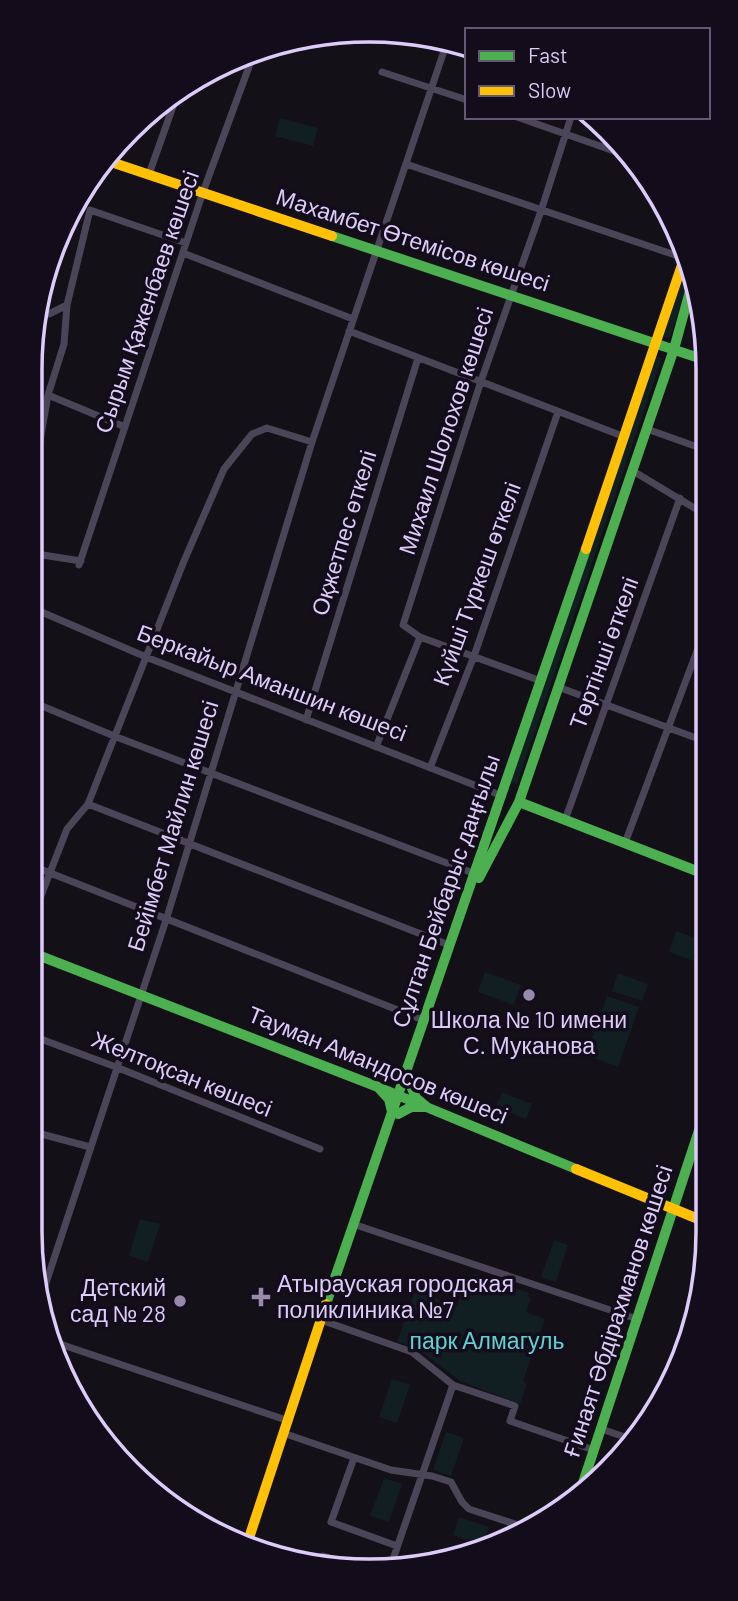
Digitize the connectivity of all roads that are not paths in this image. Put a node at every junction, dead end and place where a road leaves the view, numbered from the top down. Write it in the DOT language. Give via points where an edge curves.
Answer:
graph roads {
  1 [pos="444,51"];
  2 [pos="250,65"];
  3 [pos="382,72"];
  4 [pos="432,88"];
  5 [pos="465,99"];
  6 [pos="172,108"];
  7 [pos="523,119"];
  8 [pos="570,119"];
  9 [pos="566,134"];
  10 [pos="612,150"];
  11 [pos="115,163"];
  12 [pos="406,164"];
  13 [pos="149,174"];
  14 [pos="203,192"];
  15 [pos="541,211"];
  16 [pos="186,243"];
  17 [pos="376,250"];
  18 [pos="183,253"];
  19 [pos="674,253"];
  20 [pos="681,269"];
  21 [pos="511,295"];
  22 [pos="688,297"];
  23 [pos="67,305"];
  24 [pos="47,313"];
  25 [pos="353,318"];
  26 [pos="349,331"];
  27 [pos="656,343"];
  28 [pos="674,349"];
  29 [pos="695,357"];
  30 [pos="418,358"];
  31 [pos="481,381"];
  32 [pos="48,395"];
  33 [pos="558,412"];
  34 [pos="125,427"];
  35 [pos="42,429"];
  36 [pos="647,429"];
  37 [pos="625,437"];
  38 [pos="312,442"];
  39 [pos="696,446"];
  40 [pos="633,471"];
  41 [pos="680,498"];
  42 [pos="696,508"];
  43 [pos="42,555"];
  44 [pos="42,612"];
  45 [pos="420,637"];
  46 [pos="696,654"];
  47 [pos="474,656"];
  48 [pos="146,657"];
  49 [pos="541,681"];
  50 [pos="558,687"];
  51 [pos="234,690"];
  52 [pos="606,705"];
  53 [pos="42,706"];
  54 [pos="306,720"];
  55 [pos="668,728"];
  56 [pos="114,736"];
  57 [pos="696,738"];
  58 [pos="376,747"];
  59 [pos="430,768"];
  60 [pos="211,772"];
  61 [pos="500,795"];
  62 [pos="519,802"];
  63 [pos="88,804"];
  64 [pos="495,813"];
  65 [pos="510,818"];
  66 [pos="565,820"];
  67 [pos="625,843"];
  68 [pos="189,844"];
  69 [pos="42,870"];
  70 [pos="696,871"];
  71 [pos="49,873"];
  72 [pos="473,873"];
  73 [pos="42,892"];
  74 [pos="167,918"];
  75 [pos="449,945"];
  76 [pos="42,956"];
  77 [pos="142,993"];
  78 [pos="423,1020"];
  79 [pos="42,1039"];
  80 [pos="116,1067"];
  81 [pos="406,1080"];
  82 [pos="378,1087"];
  83 [pos="401,1096"];
  84 [pos="427,1107"];
  85 [pos="395,1113"];
  86 [pos="42,1134"];
  87 [pos="90,1147"];
  88 [pos="320,1149"];
  89 [pos="696,1154"];
  90 [pos="674,1210"];
  91 [pos="696,1218"];
  92 [pos="356,1225"];
  93 [pos="46,1282"];
  94 [pos="636,1319"];
  95 [pos="324,1321"];
  96 [pos="62,1345"];
  97 [pos="453,1385"];
  98 [pos="290,1421"];
  99 [pos="601,1429"];
  100 [pos="286,1434"];
  101 [pos="624,1437"];
  102 [pos="594,1450"];
  103 [pos="354,1458"];
  104 [pos="422,1476"];
  105 [pos="585,1478"];
  106 [pos="515,1524"];
  107 [pos="250,1536"];
  108 [pos="255,1538"];
  109 [pos="397,1546"];
  110 [pos="393,1558"];
  1 -- 4 [label="street, Бейімбет Майлин көшесі"];
  2 -- 14 [label="street, Сырым Қаженбаев көшесі"];
  3 -- 4 [label="street"];
  4 -- 5 [label="street"];
  4 -- 12 [label="street, Бейімбет Майлин көшесі"];
  6 -- 13 [label="street"];
  7 -- 9 [label="street"];
  8 -- 9 [label="street, Михаил Шолохов көшесі"];
  9 -- 10 [label="street"];
  9 -- 15 [label="street, Михаил Шолохов көшесі"];
  11 -- 13 [label="main road, Махамбет Өтемісов көшесі"];
  12 -- 15 [label="street"];
  12 -- 17 [label="street, Бейімбет Майлин көшесі"];
  13 -- 14 [label="main road, Махамбет Өтемісов көшесі"];
  14 -- 16 [label="street, Сырым Қаженбаев көшесі"];
  14 -- 17 [label="main road, Махамбет Өтемісов көшесі"];
  15 -- 19 [label="street"];
  15 -- 21 [label="street, Михаил Шолохов көшесі"];
  16 -- 18 [label="street, Сырым Қаженбаев көшесі"];
  16 -- 23 [label="street" via="90,210"];
  17 -- 21 [label="main road, Махамбет Өтемісов көшесі"];
  17 -- 25 [label="street, Бейімбет Майлин көшесі"];
  18 -- 25 [label="street"];
  18 -- 34 [label="street, Сырым Қаженбаев көшесі"];
  20 -- 27 [label="main road, Сұлтан Бейбарыс даңғылы"];
  21 -- 27 [label="main road, Махамбет Өтемісов көшесі"];
  21 -- 31 [label="street, Михаил Шолохов көшесі"];
  22 -- 28 [label="main road, Сұлтан Бейбарыс даңғылы"];
  23 -- 24 [label="street"];
  23 -- 32 [label="street" via="64,344"];
  25 -- 26 [label="street, Бейімбет Майлин көшесі"];
  26 -- 30 [label="street"];
  26 -- 38 [label="street, Бейімбет Майлин көшесі"];
  27 -- 28 [label="main road, Махамбет Өтемісов көшесі"];
  27 -- 37 [label="main road, Сұлтан Бейбарыс даңғылы"];
  28 -- 29 [label="main road, Махамбет Өтемісов көшесі"];
  28 -- 36 [label="main road, Сұлтан Бейбарыс даңғылы"];
  30 -- 31 [label="street"];
  30 -- 54 [label="street, Оқжетпес өткелі"];
  31 -- 33 [label="street"];
  31 -- 45 [label="street, Михаил Шолохов көшесі" via="403,625"];
  32 -- 34 [label="street"];
  32 -- 35 [label="street"];
  33 -- 37 [label="street"];
  33 -- 47 [label="street, Күйші Түркеш өткелі"];
  34 -- 43 [label="street, Сырым Қаженбаев көшесі" via="80,563"];
  36 -- 39 [label="street"];
  36 -- 40 [label="main road, Сұлтан Бейбарыс даңғылы"];
  37 -- 49 [label="main road, Сұлтан Бейбарыс даңғылы"];
  38 -- 48 [label="street" via="267,428 252,434 224,469"];
  38 -- 51 [label="street, Бейімбет Майлин көшесі"];
  40 -- 41 [label="street"];
  40 -- 50 [label="main road, Сұлтан Бейбарыс даңғылы"];
  41 -- 42 [label="street"];
  41 -- 52 [label="street, Төртінші өткелі"];
  44 -- 48 [label="street, Беркайыр Аманшин көшесі"];
  45 -- 47 [label="street"];
  45 -- 58 [label="street"];
  46 -- 55 [label="street"];
  47 -- 49 [label="street"];
  47 -- 59 [label="street, Күйші Түркеш өткелі"];
  48 -- 51 [label="street, Беркайыр Аманшин көшесі"];
  48 -- 56 [label="street"];
  49 -- 61 [label="main road, Сұлтан Бейбарыс даңғылы"];
  50 -- 52 [label="street"];
  50 -- 62 [label="main road, Сұлтан Бейбарыс даңғылы"];
  51 -- 54 [label="street, Беркайыр Аманшин көшесі"];
  51 -- 60 [label="street, Бейімбет Майлин көшесі"];
  52 -- 55 [label="street"];
  52 -- 66 [label="street, Төртінші өткелі"];
  53 -- 56 [label="street"];
  54 -- 58 [label="street, Беркайыр Аманшин көшесі"];
  55 -- 57 [label="street"];
  55 -- 67 [label="street"];
  56 -- 60 [label="street"];
  56 -- 63 [label="street"];
  58 -- 59 [label="street, Беркайыр Аманшин көшесі"];
  59 -- 61 [label="street, Беркайыр Аманшин көшесі"];
  60 -- 68 [label="street, Бейімбет Майлин көшесі"];
  60 -- 72 [label="street"];
  61 -- 64 [label="main road, Сұлтан Бейбарыс даңғылы"];
  62 -- 65 [label="main road, Сұлтан Бейбарыс даңғылы"];
  62 -- 66 [label="main road"];
  63 -- 68 [label="street"];
  63 -- 71 [label="street" via="67,829"];
  64 -- 65 [label="main road"];
  64 -- 72 [label="main road, Сұлтан Бейбарыс даңғылы"];
  65 -- 81 [label="main road, Сұлтан Бейбарыс даңғылы" via="480,875"];
  66 -- 67 [label="main road"];
  67 -- 70 [label="main road"];
  68 -- 74 [label="street, Бейімбет Майлин көшесі"];
  68 -- 75 [label="street"];
  69 -- 71 [label="street"];
  71 -- 73 [label="street"];
  71 -- 74 [label="street"];
  72 -- 75 [label="main road, Сұлтан Бейбарыс даңғылы"];
  74 -- 77 [label="street, Бейімбет Майлин көшесі"];
  74 -- 78 [label="street"];
  75 -- 78 [label="main road, Сұлтан Бейбарыс даңғылы"];
  76 -- 77 [label="main road, Тауман Амандосов көшесі"];
  77 -- 80 [label="street, Бейімбет Майлин көшесі"];
  77 -- 82 [label="main road, Тауман Амандосов көшесі"];
  78 -- 81 [label="main road, Сұлтан Бейбарыс даңғылы"];
  79 -- 80 [label="street, Желтоқсан көшесі"];
  80 -- 87 [label="street, Бейімбет Майлин көшесі"];
  80 -- 88 [label="street, Желтоқсан көшесі"];
  81 -- 82 [label="main road"];
  81 -- 83 [label="main road, Сұлтан Бейбарыс даңғылы"];
  81 -- 84 [label="main road"];
  82 -- 83 [label="main road, Тауман Амандосов көшесі"];
  82 -- 85 [label="main road"];
  83 -- 84 [label="main road, Тауман Амандосов көшесі"];
  83 -- 85 [label="main road, Сұлтан Бейбарыс даңғылы"];
  84 -- 85 [label="main road" via="412,1106"];
  84 -- 90 [label="main road, Тауман Амандосов көшесі"];
  85 -- 92 [label="main road, Сұлтан Бейбарыс даңғылы"];
  86 -- 87 [label="street"];
  87 -- 93 [label="street, Бейімбет Майлин көшесі"];
  89 -- 90 [label="main road, Ғинаят Әбдірахманов көшесі"];
  90 -- 91 [label="main road, Тауман Амандосов көшесі"];
  90 -- 94 [label="main road, Ғинаят Әбдірахманов көшесі"];
  92 -- 94 [label="street"];
  92 -- 95 [label="main road, Сұлтан Бейбарыс даңғылы"];
  94 -- 99 [label="main road, Ғинаят Әбдірахманов көшесі"];
  95 -- 97 [label="street" via="412,1352"];
  95 -- 98 [label="main road, Сұлтан Бейбарыс даңғылы"];
  96 -- 98 [label="street"];
  97 -- 102 [label="street" via="514,1406 510,1420"];
  97 -- 104 [label="street"];
  98 -- 100 [label="main road, Сұлтан Бейбарыс даңғылы"];
  99 -- 101 [label="street"];
  99 -- 102 [label="main road, Ғинаят Әбдірахманов көшесі"];
  100 -- 103 [label="street"];
  100 -- 107 [label="main road, Сұлтан Бейбарыс даңғылы"];
  100 -- 108 [label="main road, Сұлтан Бейбарыс даңғылы"];
  102 -- 105 [label="main road, Ғинаят Әбдірахманов көшесі"];
  103 -- 104 [label="street"];
  103 -- 109 [label="street" via="331,1522"];
  104 -- 106 [label="street" via="451,1482 469,1509"];
  104 -- 109 [label="street"];
  109 -- 110 [label="street"];
}
